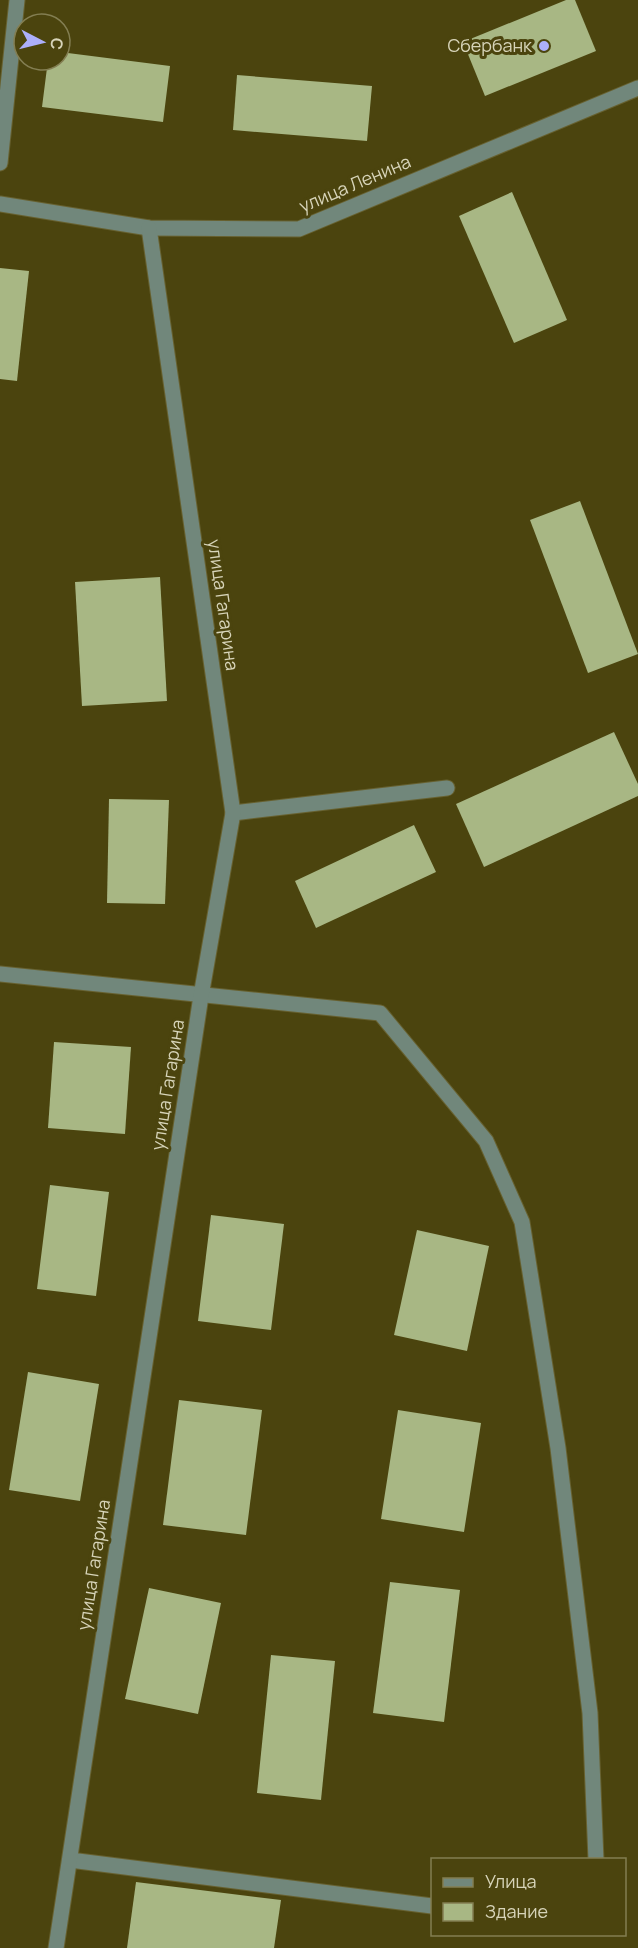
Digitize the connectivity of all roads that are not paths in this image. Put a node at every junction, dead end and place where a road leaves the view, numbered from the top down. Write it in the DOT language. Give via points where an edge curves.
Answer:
graph roads {
  1 [pos="17,0"];
  2 [pos="638,88"];
  3 [pos="0,163"];
  4 [pos="0,204"];
  5 [pos="149,228"];
  6 [pos="447,788"];
  7 [pos="233,813"];
  8 [pos="0,974"];
  9 [pos="201,996"];
  10 [pos="597,1858"];
  11 [pos="70,1860"];
  12 [pos="431,1906"];
  13 [pos="56,1948"];
  1 -- 3 [label="street"];
  2 -- 5 [label="street, улица Ленина" via="299,229"];
  4 -- 5 [label="street, улица Ленина"];
  5 -- 7 [label="street, улица Гагарина"];
  6 -- 7 [label="street"];
  7 -- 9 [label="street, улица Гагарина"];
  8 -- 9 [label="street"];
  9 -- 10 [label="street" via="380,1012 486,1141 522,1222 558,1448 590,1713"];
  9 -- 11 [label="street, улица Гагарина"];
  11 -- 12 [label="street"];
  11 -- 13 [label="street, улица Гагарина"];
}
